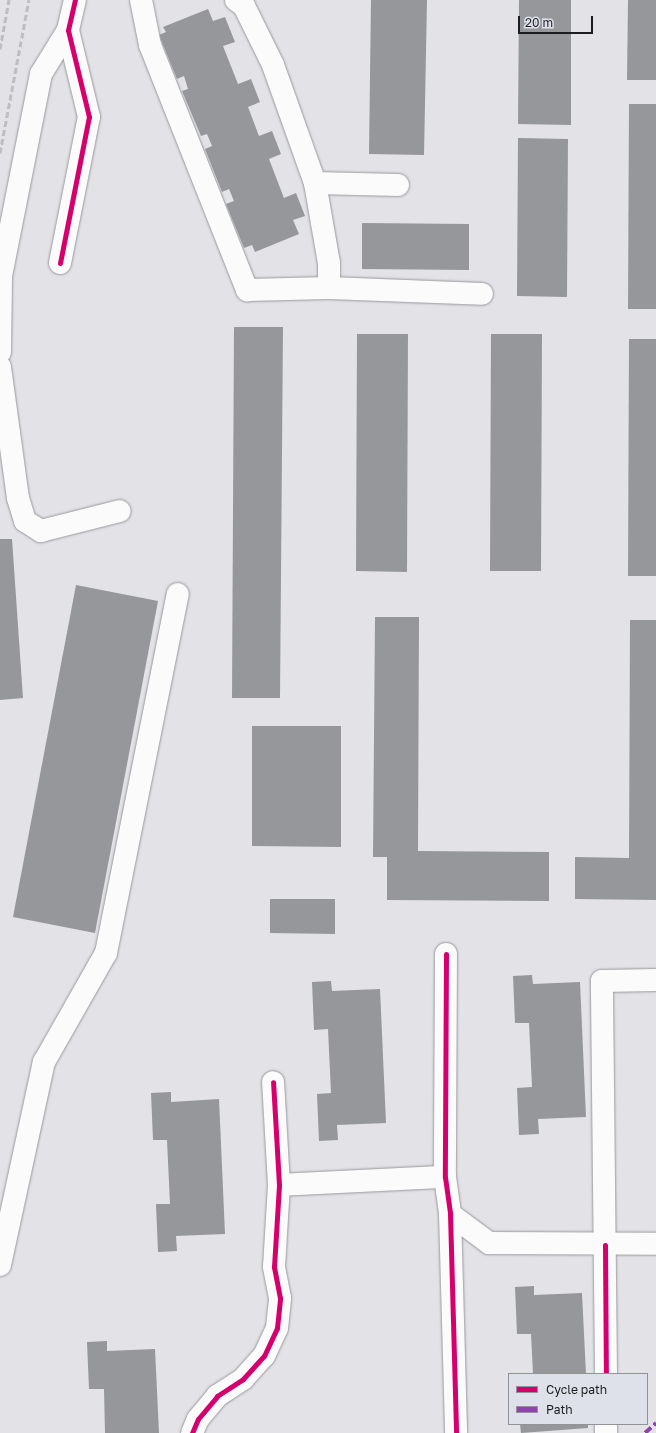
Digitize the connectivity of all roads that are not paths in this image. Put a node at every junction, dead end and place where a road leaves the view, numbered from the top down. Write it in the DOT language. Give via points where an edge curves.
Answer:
graph roads {
  1 [pos="75,0"];
  2 [pos="141,0"];
  3 [pos="236,0"];
  4 [pos="68,30"];
  5 [pos="315,183"];
  6 [pos="398,185"];
  7 [pos="60,263"];
  8 [pos="329,288"];
  9 [pos="482,294"];
  10 [pos="0,352"];
  11 [pos="0,367"];
  12 [pos="120,511"];
  13 [pos="178,594"];
  14 [pos="446,954"];
  15 [pos="656,980"];
  16 [pos="273,1082"];
  17 [pos="445,1177"];
  18 [pos="279,1185"];
  19 [pos="450,1214"];
  20 [pos="656,1244"];
  21 [pos="605,1245"];
  22 [pos="0,1264"];
  23 [pos="606,1373"];
  24 [pos="192,1433"];
  25 [pos="456,1433"];
  1 -- 4 [label="street"];
  2 -- 8 [label="street" via="150,45 247,290"];
  3 -- 5 [label="street" via="244,6 273,65"];
  4 -- 7 [label="street" via="89,117"];
  4 -- 10 [label="street" via="41,74 1,276"];
  5 -- 6 [label="street"];
  5 -- 8 [label="street" via="329,263"];
  8 -- 9 [label="street"];
  11 -- 12 [label="street" via="16,483 25,521 41,531"];
  13 -- 22 [label="street" via="106,953 44,1062"];
  14 -- 17 [label="street"];
  15 -- 21 [label="street" via="602,981"];
  16 -- 18 [label="street"];
  17 -- 18 [label="street"];
  17 -- 19 [label="street"];
  18 -- 24 [label="street" via="274,1267 280,1298 277,1328 264,1356 243,1379 217,1396 198,1419"];
  19 -- 21 [label="street" via="489,1243"];
  19 -- 25 [label="street"];
  20 -- 21 [label="street"];
  21 -- 23 [label="street"];
}
